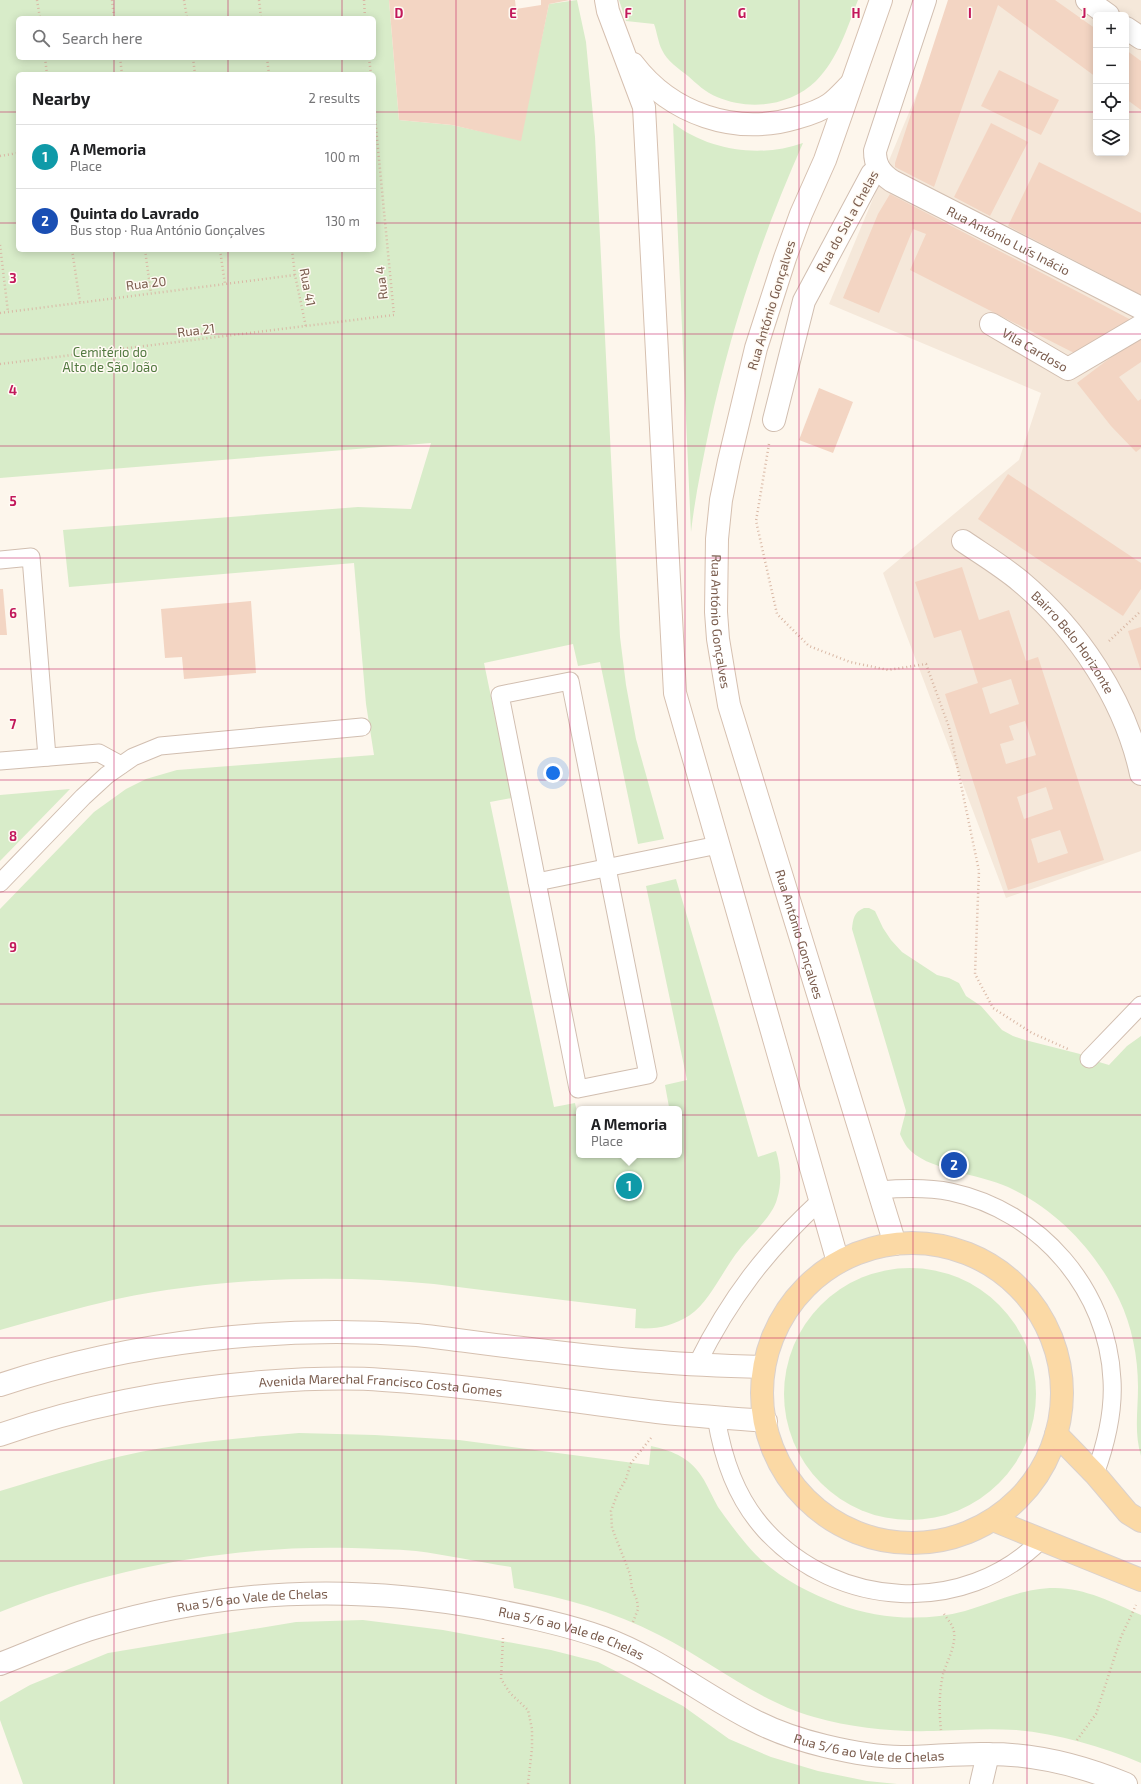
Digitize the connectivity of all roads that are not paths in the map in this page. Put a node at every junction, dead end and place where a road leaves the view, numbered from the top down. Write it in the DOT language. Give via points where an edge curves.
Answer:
graph roads {
  1 [pos="606,0"];
  2 [pos="881,0"];
  3 [pos="925,0"];
  4 [pos="1087,0"];
  5 [pos="1104,12"];
  6 [pos="1129,30"];
  7 [pos="1141,38"];
  8 [pos="624,54"];
  9 [pos="851,84"];
  10 [pos="879,169"];
  11 [pos="1141,308"];
  12 [pos="991,324"];
  13 [pos="1141,326"];
  14 [pos="774,420"];
  15 [pos="963,541"];
  16 [pos="0,560"];
  17 [pos="362,727"];
  18 [pos="47,757"];
  19 [pos="0,761"];
  20 [pos="121,765"];
  21 [pos="1141,774"];
  22 [pos="718,845"];
  23 [pos="607,868"];
  24 [pos="537,882"];
  25 [pos="0,883"];
  26 [pos="1141,1005"];
  27 [pos="1089,1059"];
  28 [pos="879,1190"];
  29 [pos="820,1201"];
  30 [pos="896,1244"];
  31 [pos="838,1262"];
  32 [pos="697,1364"];
  33 [pos="764,1367"];
  34 [pos="0,1385"];
  35 [pos="716,1417"];
  36 [pos="766,1421"];
  37 [pos="1056,1434"];
  38 [pos="0,1435"];
  39 [pos="1095,1474"];
  40 [pos="993,1520"];
  41 [pos="1141,1521"];
  42 [pos="1041,1540"];
  43 [pos="1140,1590"];
  44 [pos="1,1664"];
  45 [pos="988,1754"];
  46 [pos="981,1784"];
  47 [pos="1126,1784"];
  1 -- 8 [label="main road"];
  2 -- 9 [label="main road, Rua António Gonçalves"];
  3 -- 10 [label="main road, Rua do Sol a Chelas" via="875,151"];
  4 -- 5 [label="main road"];
  6 -- 7 [label="main road"];
  8 -- 9 [label="main road" via="655,89 674,103 717,121 763,125 809,115 830,104"];
  8 -- 22 [label="main road" via="644,107 675,693"];
  9 -- 28 [label="main road, Rua António Gonçalves" via="825,160 784,258 756,348 721,500 717,539 716,612 729,705"];
  10 -- 11 [label="main road, Rua António Luís Inácio" via="892,181"];
  10 -- 14 [label="main road, Rua do Sol a Chelas" via="872,174 804,301"];
  12 -- 13 [label="main road, Vila Cardoso" via="1068,369"];
  15 -- 21 [label="main road, Bairro Belo Horizonte" via="1000,566 1039,598 1090,659 1114,701"];
  16 -- 18 [label="lane" via="31,557"];
  17 -- 20 [label="lane" via="160,746"];
  18 -- 19 [label="lane"];
  18 -- 20 [label="lane" via="99,754"];
  20 -- 25 [label="lane" via="82,798"];
  22 -- 23 [label="lane"];
  22 -- 29 [label="main road"];
  23 -- 24 [label="lane"];
  23 -- 24 [label="lane" via="570,681 554,684 500,695"];
  23 -- 24 [label="lane" via="648,1075 586,1088 578,1089"];
  26 -- 27 [label="lane"];
  28 -- 30 [label="main road, Rua António Gonçalves"];
  28 -- 39 [label="lane" via="927,1188 951,1192 997,1208 1038,1234 1071,1268 1096,1310 1110,1362 1112,1404 1109,1428"];
  29 -- 31 [label="main road"];
  29 -- 32 [label="lane" via="776,1244 750,1276 716,1328"];
  30 -- 31 [label="main road" via="856,1253"];
  30 -- 37 [label="main road" via="928,1243 976,1257 1016,1284 1033,1303 1046,1325 1056,1351 1062,1378 1062,1406"];
  31 -- 33 [label="main road" via="815,1277 798,1294 772,1338"];
  32 -- 33 [label="main road"];
  32 -- 34 [label="main road" via="612,1358 418,1335 312,1333 188,1341 151,1347 75,1363"];
  33 -- 36 [label="main road" via="763,1396"];
  35 -- 36 [label="main road, Avenida Marechal Francisco Costa Gomes"];
  35 -- 38 [label="main road, Avenida Marechal Francisco Costa Gomes" via="382,1379 307,1379 164,1393 101,1406"];
  35 -- 42 [label="lane" via="724,1458 741,1496 764,1529 795,1557 830,1578 890,1593 931,1593 990,1576 1026,1555"];
  36 -- 40 [label="main road" via="784,1470 800,1492 818,1510 856,1531 893,1542 938,1541 965,1534"];
  37 -- 39 [label="main road"];
  37 -- 40 [label="main road" via="1029,1486"];
  39 -- 41 [label="main road" via="1128,1513"];
  40 -- 42 [label="main road"];
  42 -- 43 [label="main road"];
  44 -- 45 [label="main road, Rua 5/6 ao Vale de Chelas" via="70,1637 124,1620 191,1605 255,1596 323,1592 384,1594 508,1613 578,1630 616,1643 667,1668 755,1721 799,1739 825,1746 873,1755 912,1757"];
  45 -- 46 [label="main road"];
  45 -- 47 [label="main road, Rua 5/6 ao Vale de Chelas" via="1029,1757 1072,1766"];
}
